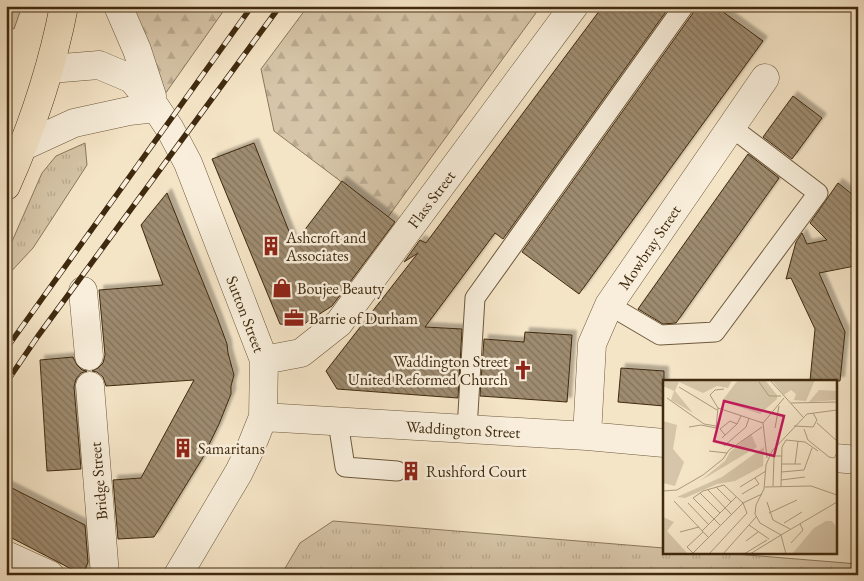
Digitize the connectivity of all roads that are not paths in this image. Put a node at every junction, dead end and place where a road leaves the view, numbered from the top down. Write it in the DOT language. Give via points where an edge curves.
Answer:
graph roads {
  1 [pos="64,6"];
  2 [pos="118,6"];
  3 [pos="574,6"];
  4 [pos="684,6"];
  5 [pos="50,69"];
  6 [pos="765,78"];
  7 [pos="156,108"];
  8 [pos="731,127"];
  9 [pos="24,146"];
  10 [pos="6,186"];
  11 [pos="84,291"];
  12 [pos="609,305"];
  13 [pos="89,356"];
  14 [pos="264,360"];
  15 [pos="90,386"];
  16 [pos="263,417"];
  17 [pos="338,422"];
  18 [pos="467,429"];
  19 [pos="587,436"];
  20 [pos="663,443"];
  21 [pos="836,458"];
  22 [pos="858,460"];
  23 [pos="397,471"];
  24 [pos="6,555"];
  25 [pos="50,575"];
  26 [pos="105,575"];
  27 [pos="178,575"];
  1 -- 5 [label="highway"];
  2 -- 7 [label="street, Sutton Street"];
  3 -- 14 [label="street, Flass Street" via="338,323 301,353"];
  4 -- 18 [label="lane" via="475,298"];
  5 -- 7 [label="street, Sutton Street" via="99,65 132,79"];
  5 -- 9 [label="highway"];
  6 -- 8 [label="street, Mowbray Street"];
  7 -- 9 [label="street" via="74,123"];
  7 -- 14 [label="street, Sutton Street" via="188,163"];
  8 -- 12 [label="street, Mowbray Street"];
  8 -- 12 [label="lane" via="818,193 715,332 660,335"];
  9 -- 10 [label="highway"];
  11 -- 13 [label="street"];
  12 -- 19 [label="street, Mowbray Street" via="592,344"];
  14 -- 16 [label="street, Sutton Street"];
  15 -- 26 [label="street, Bridge Street"];
  16 -- 17 [label="street, Waddington Street"];
  16 -- 27 [label="street, Sutton Street" via="239,472"];
  17 -- 18 [label="street, Waddington Street"];
  17 -- 23 [label="lane" via="345,467"];
  18 -- 19 [label="street, Waddington Street"];
  19 -- 20 [label="street, Waddington Street"];
  21 -- 22 [label="street"];
  24 -- 25 [label="street"];
}
